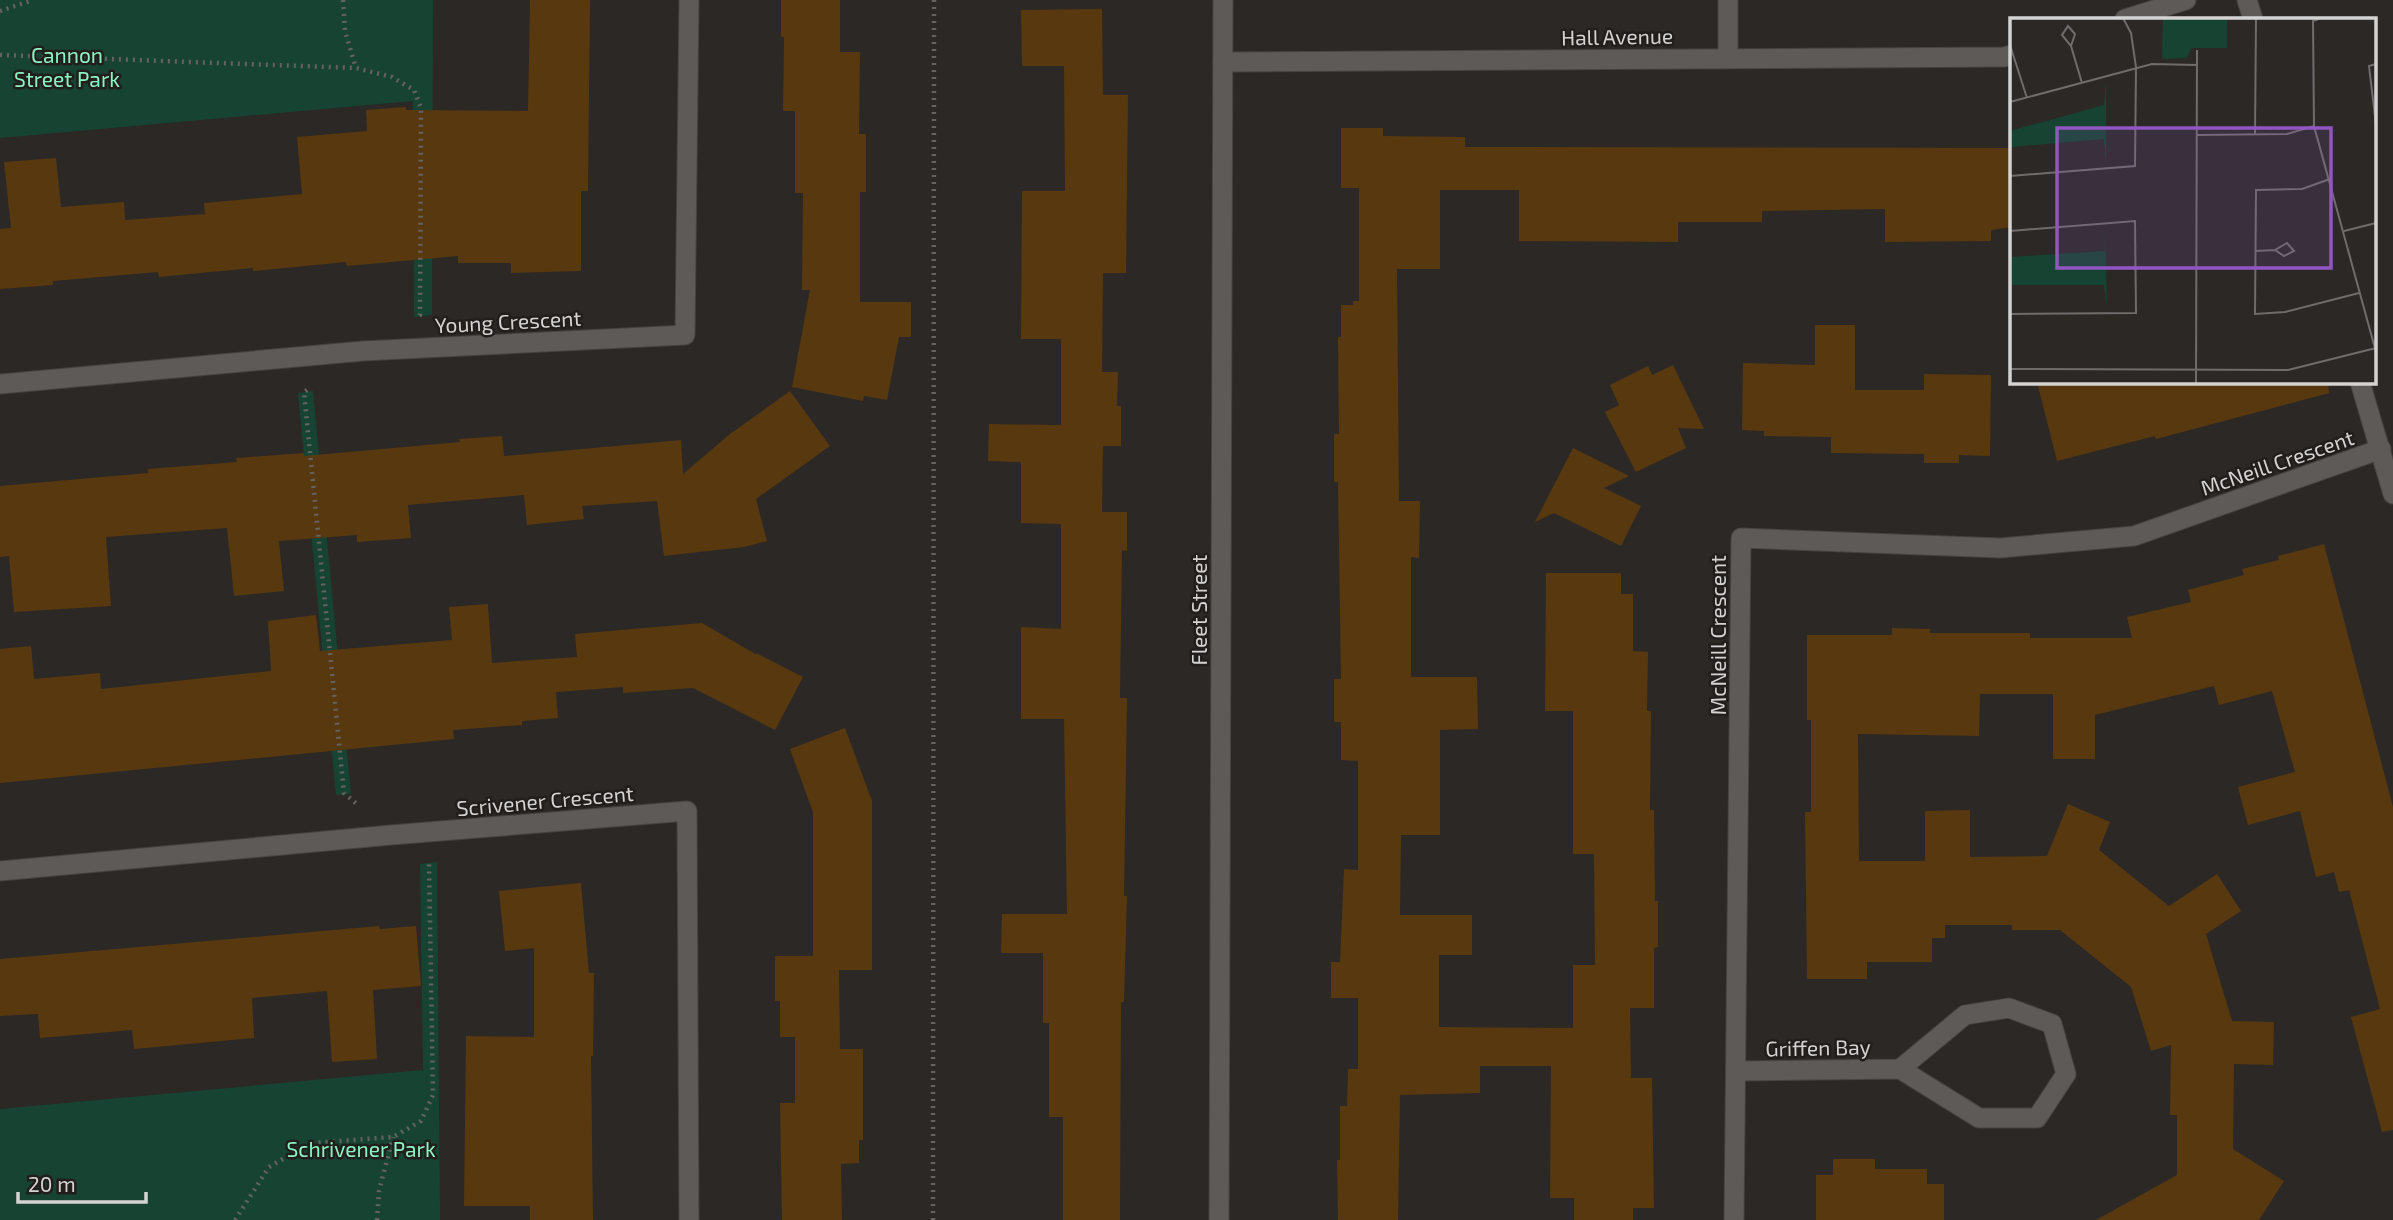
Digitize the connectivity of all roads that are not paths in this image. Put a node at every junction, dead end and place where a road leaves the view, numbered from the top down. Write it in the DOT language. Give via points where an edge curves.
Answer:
graph roads {
  1 [pos="689,0"];
  2 [pos="1223,0"];
  3 [pos="1728,0"];
  4 [pos="2186,0"];
  5 [pos="2247,0"];
  6 [pos="2128,18"];
  7 [pos="2253,18"];
  8 [pos="2010,55"];
  9 [pos="1728,58"];
  10 [pos="1223,62"];
  11 [pos="2360,383"];
  12 [pos="0,384"];
  13 [pos="2381,449"];
  14 [pos="2393,494"];
  15 [pos="0,871"];
  16 [pos="1900,1069"];
  17 [pos="1737,1072"];
  18 [pos="689,1220"];
  19 [pos="1219,1220"];
  20 [pos="1734,1220"];
  1 -- 12 [label="street, Young Crescent" via="685,335 363,351"];
  2 -- 10 [label="street, Fleet Street"];
  3 -- 9 [label="street"];
  4 -- 6 [label="street"];
  5 -- 7 [label="street"];
  8 -- 9 [label="street, Hall Avenue"];
  9 -- 10 [label="street, Hall Avenue"];
  10 -- 19 [label="street, Fleet Street"];
  11 -- 13 [label="street"];
  13 -- 14 [label="street"];
  13 -- 17 [label="street, McNeill Crescent" via="2134,536 2000,548 1741,538"];
  15 -- 18 [label="street, Scrivener Crescent" via="688,811"];
  16 -- 16 [label="street, Griffen Bay" via="1979,1118 2037,1118 2066,1074 2053,1024 2009,1008 1965,1016"];
  16 -- 17 [label="street, Griffen Bay"];
  17 -- 20 [label="street, McNeill Crescent"];
}
